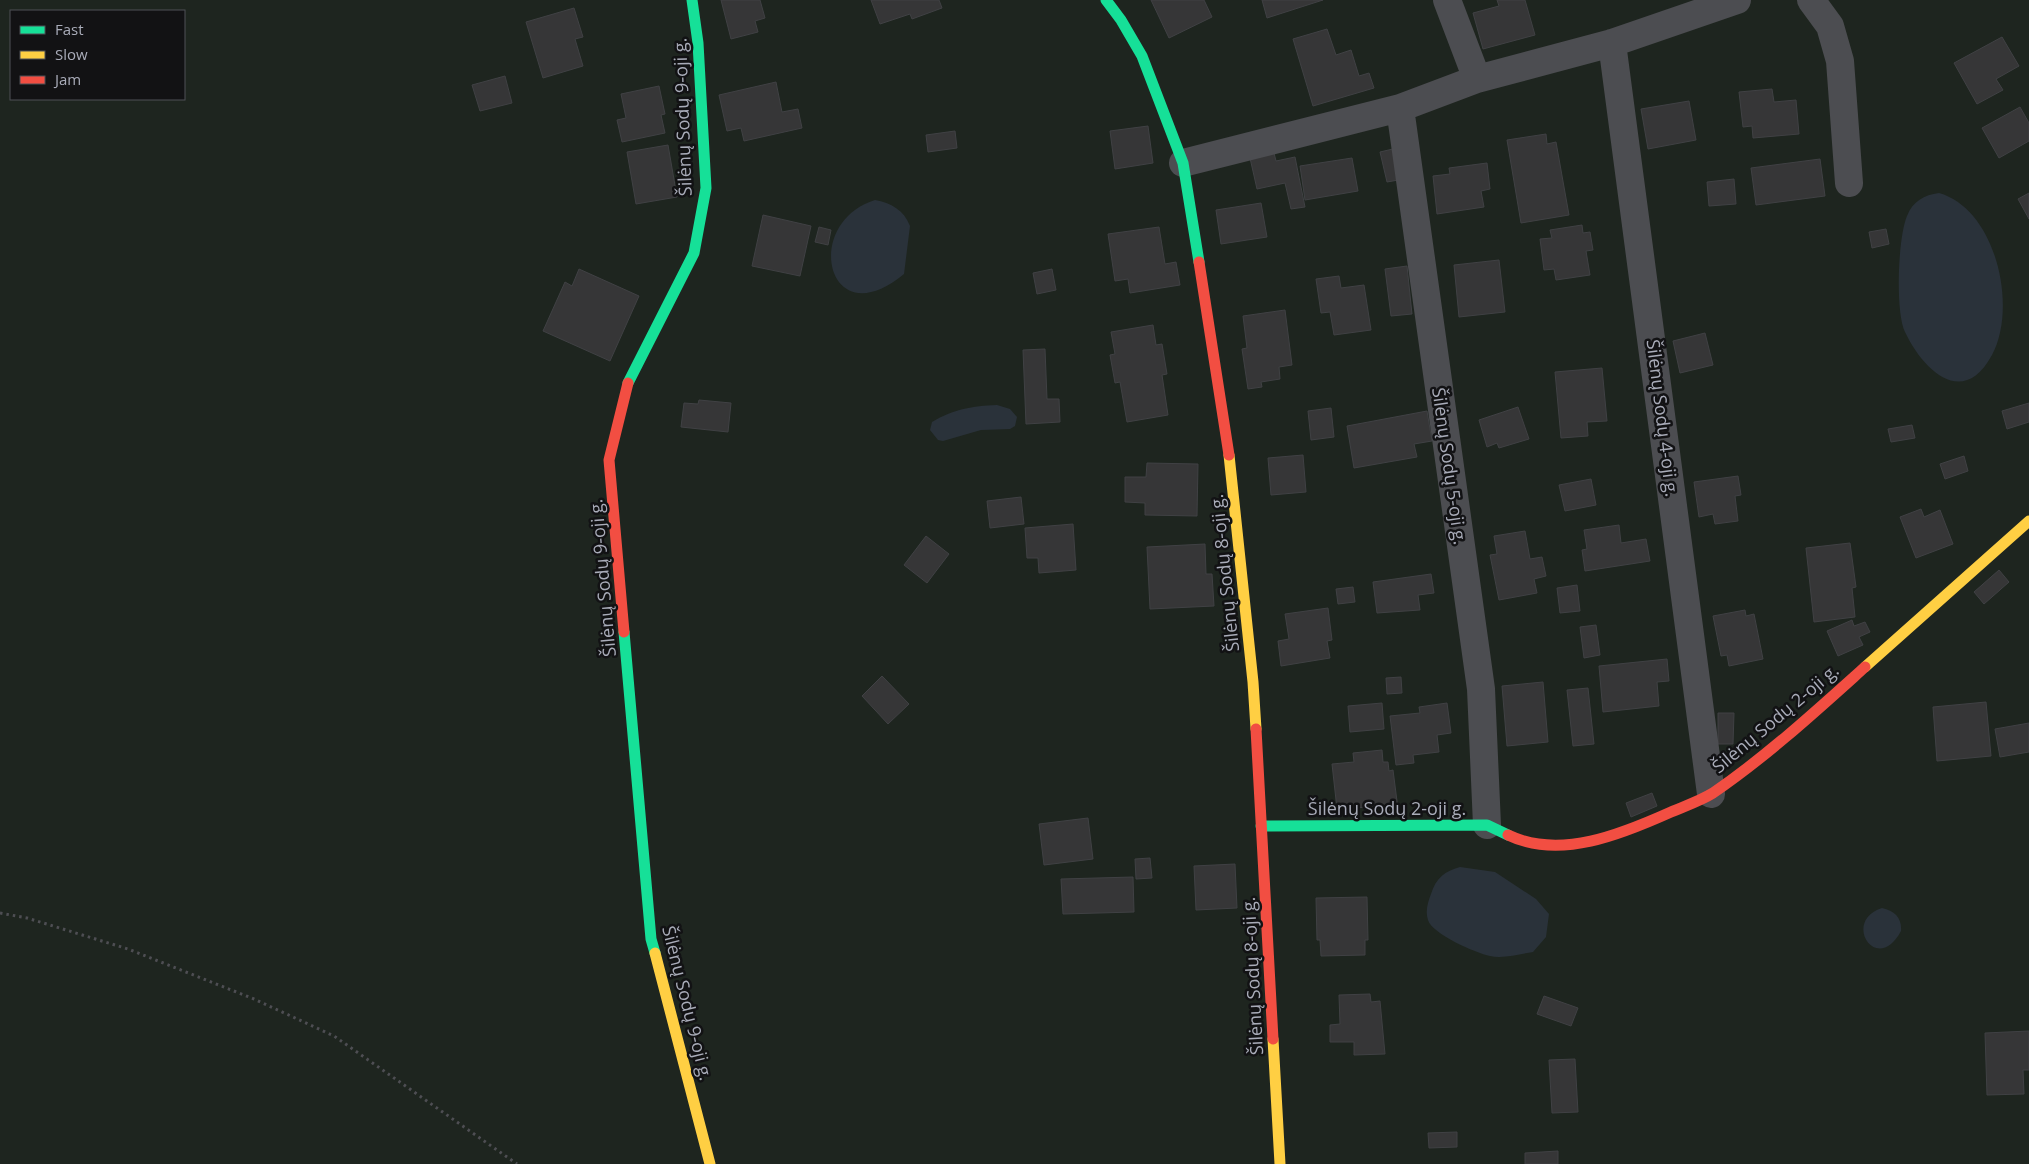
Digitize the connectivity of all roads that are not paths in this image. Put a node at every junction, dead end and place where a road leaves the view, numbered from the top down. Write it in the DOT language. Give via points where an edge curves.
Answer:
graph roads {
  1 [pos="692,0"];
  2 [pos="1106,0"];
  3 [pos="1447,0"];
  4 [pos="1737,0"];
  5 [pos="1811,0"];
  6 [pos="1612,42"];
  7 [pos="1477,78"];
  8 [pos="1400,108"];
  9 [pos="1183,163"];
  10 [pos="1849,182"];
  11 [pos="2029,521"];
  12 [pos="1711,794"];
  13 [pos="1487,825"];
  14 [pos="1261,826"];
  15 [pos="710,1164"];
  16 [pos="1280,1164"];
  1 -- 15 [label="street, Šilėnų Sodų 9-oji g." via="698,43 705,198 694,253 629,381 609,460 652,939"];
  2 -- 9 [label="street, Šilėnų Sodų 8-oji g." via="1142,56"];
  3 -- 7 [label="street"];
  4 -- 6 [label="street"];
  5 -- 10 [label="street" via="1830,26 1840,61"];
  6 -- 7 [label="street"];
  6 -- 12 [label="street, Šilėnų Sodų 4-oji g."];
  7 -- 8 [label="street"];
  8 -- 9 [label="street"];
  8 -- 13 [label="street, Šilėnų Sodų 5-oji g." via="1481,689"];
  9 -- 14 [label="street, Šilėnų Sodų 8-oji g." via="1230,458 1253,682"];
  11 -- 12 [label="street, Šilėnų Sodų 2-oji g." via="1778,744"];
  12 -- 13 [label="street, Šilėnų Sodų 2-oji g." via="1639,826 1568,845 1520,841"];
  13 -- 14 [label="street, Šilėnų Sodų 2-oji g."];
  14 -- 16 [label="street, Šilėnų Sodų 8-oji g."];
}
